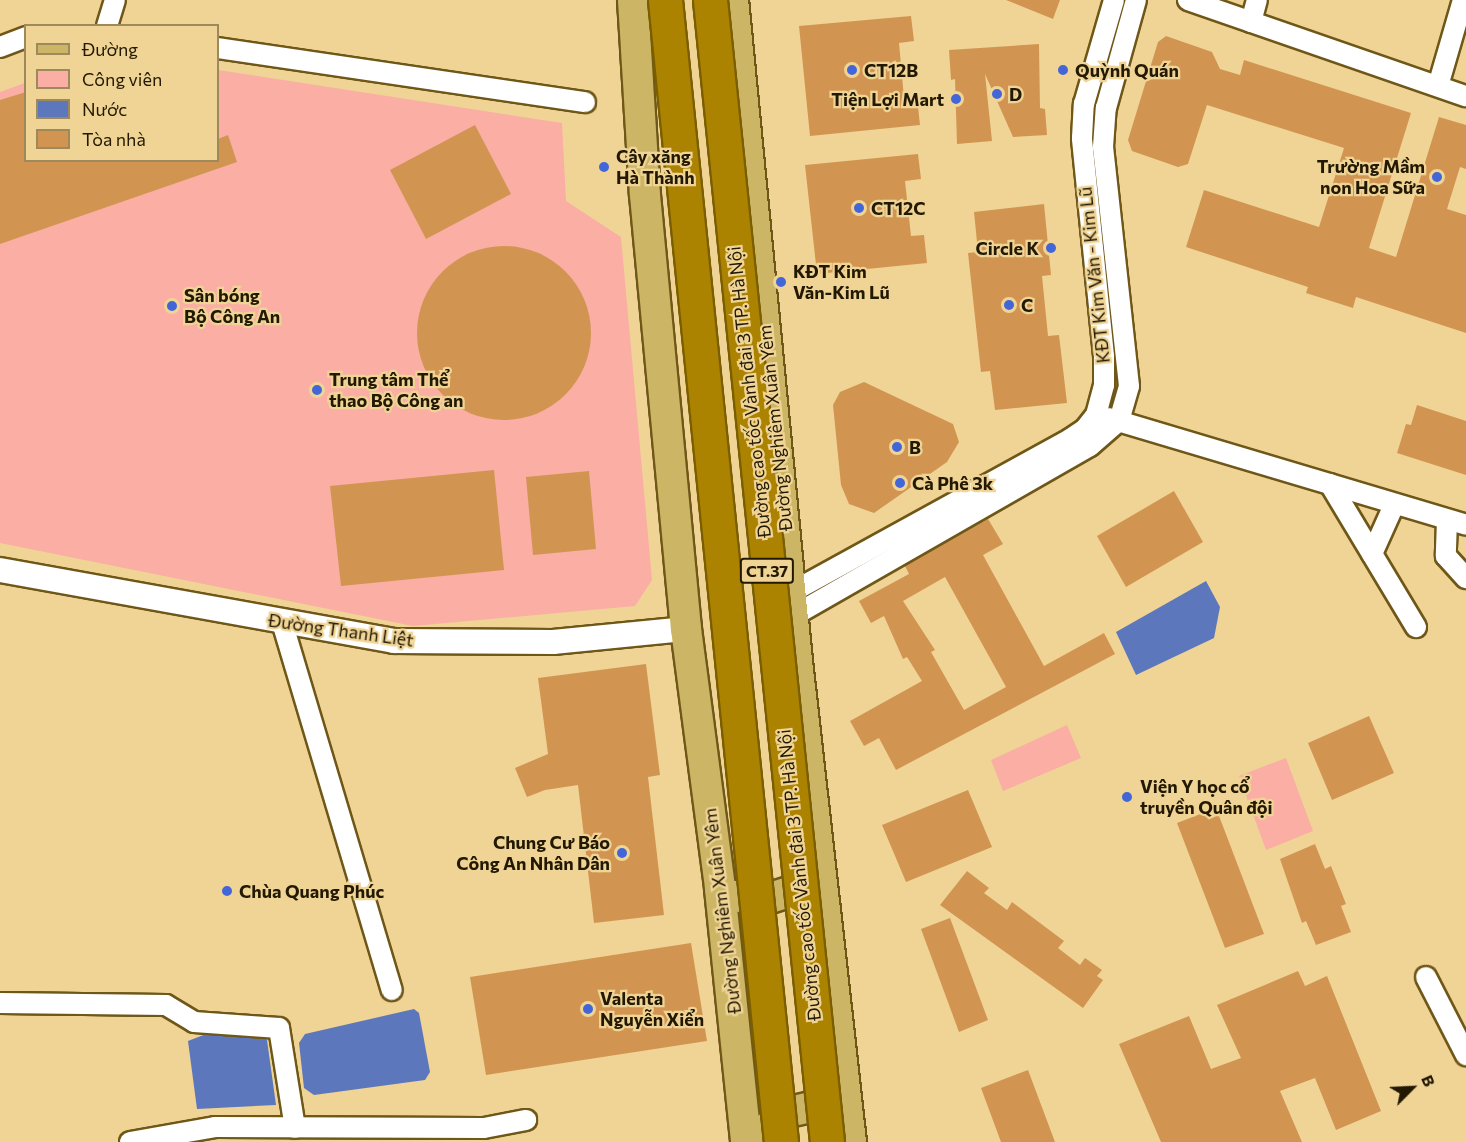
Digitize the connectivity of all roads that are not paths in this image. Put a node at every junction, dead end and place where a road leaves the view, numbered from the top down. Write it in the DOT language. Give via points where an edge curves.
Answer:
graph roads {
  1 [pos="115,0"];
  2 [pos="633,0"];
  3 [pos="665,0"];
  4 [pos="710,0"];
  5 [pos="733,0"];
  6 [pos="1114,0"];
  7 [pos="1136,0"];
  8 [pos="1188,0"];
  9 [pos="1257,0"];
  10 [pos="1462,0"];
  11 [pos="1251,22"];
  12 [pos="109,24"];
  13 [pos="24,36"];
  14 [pos="24,37"];
  15 [pos="0,38"];
  16 [pos="0,47"];
  17 [pos="219,48"];
  18 [pos="1095,66"];
  19 [pos="1114,72"];
  20 [pos="1438,86"];
  21 [pos="1466,96"];
  22 [pos="585,102"];
  23 [pos="1106,178"];
  24 [pos="1085,179"];
  25 [pos="1096,415"];
  26 [pos="1119,421"];
  27 [pos="1330,484"];
  28 [pos="996,489"];
  29 [pos="1394,505"];
  30 [pos="1446,520"];
  31 [pos="1466,525"];
  32 [pos="1372,554"];
  33 [pos="0,570"];
  34 [pos="1466,578"];
  35 [pos="792,604"];
  36 [pos="282,622"];
  37 [pos="1416,627"];
  38 [pos="686,628"];
  39 [pos="820,874"];
  40 [pos="720,889"];
  41 [pos="1426,977"];
  42 [pos="392,990"];
  43 [pos="0,1003"];
  44 [pos="1466,1055"];
  45 [pos="526,1120"];
  46 [pos="295,1128"];
  47 [pos="843,1135"];
  48 [pos="130,1142"];
  49 [pos="746,1142"];
  50 [pos="755,1142"];
  51 [pos="781,1142"];
  1 -- 12 [label="street"];
  2 -- 38 [label="main road, Đường Nghiêm Xuân Yêm" via="645,195"];
  3 -- 51 [label="highway, CT.37, bridge"];
  4 -- 47 [label="highway, Đường cao tốc Vành đai 3 TP. Hà Nội / CT.37, bridge"];
  5 -- 35 [label="main road, Đường Nghiêm Xuân Yêm"];
  6 -- 18 [label="street, KĐT Kim Văn - Kim Lũ"];
  7 -- 19 [label="street, KĐT Kim Văn - Kim Lũ"];
  8 -- 11 [label="street"];
  9 -- 11 [label="street"];
  10 -- 20 [label="street"];
  11 -- 20 [label="street"];
  13 -- 15 [label="street"];
  14 -- 16 [label="street"];
  17 -- 22 [label="street"];
  18 -- 19 [label="street"];
  18 -- 24 [label="street, KĐT Kim Văn - Kim Lũ" via="1084,104"];
  19 -- 23 [label="street, KĐT Kim Văn - Kim Lũ" via="1106,108"];
  20 -- 21 [label="street"];
  23 -- 24 [label="street"];
  23 -- 26 [label="street, KĐT Kim Văn - Kim Lũ" via="1129,386"];
  24 -- 25 [label="street, KĐT Kim Văn - Kim Lũ" via="1104,356 1104,385"];
  25 -- 26 [label="street"];
  25 -- 28 [label="street" via="1085,429"];
  26 -- 27 [label="street"];
  26 -- 28 [label="street" via="1090,446"];
  27 -- 29 [label="street"];
  27 -- 32 [label="street"];
  28 -- 35 [label="street"];
  29 -- 30 [label="street"];
  29 -- 32 [label="street"];
  30 -- 31 [label="street"];
  30 -- 34 [label="street" via="1446,556"];
  32 -- 37 [label="street"];
  33 -- 36 [label="street, Đường Thanh Liệt"];
  35 -- 39 [label="main road, Đường Nghiêm Xuân Yêm"];
  36 -- 38 [label="street, Đường Thanh Liệt" via="394,641 441,643 553,642"];
  36 -- 42 [label="street"];
  38 -- 40 [label="main road, Đường Nghiêm Xuân Yêm"];
  39 -- 40 [label="main road" via="797,889 765,900 739,899"];
  39 -- 47 [label="main road, Đường Nghiêm Xuân Yêm"];
  40 -- 49 [label="main road, Đường Nghiêm Xuân Yêm"];
  41 -- 44 [label="street"];
  43 -- 46 [label="street" via="166,1005 194,1022 279,1028"];
  45 -- 46 [label="street" via="484,1128"];
  46 -- 48 [label="street" via="215,1127"];
  47 -- 50 [label="main road" via="810,1107 780,1117"];
}
